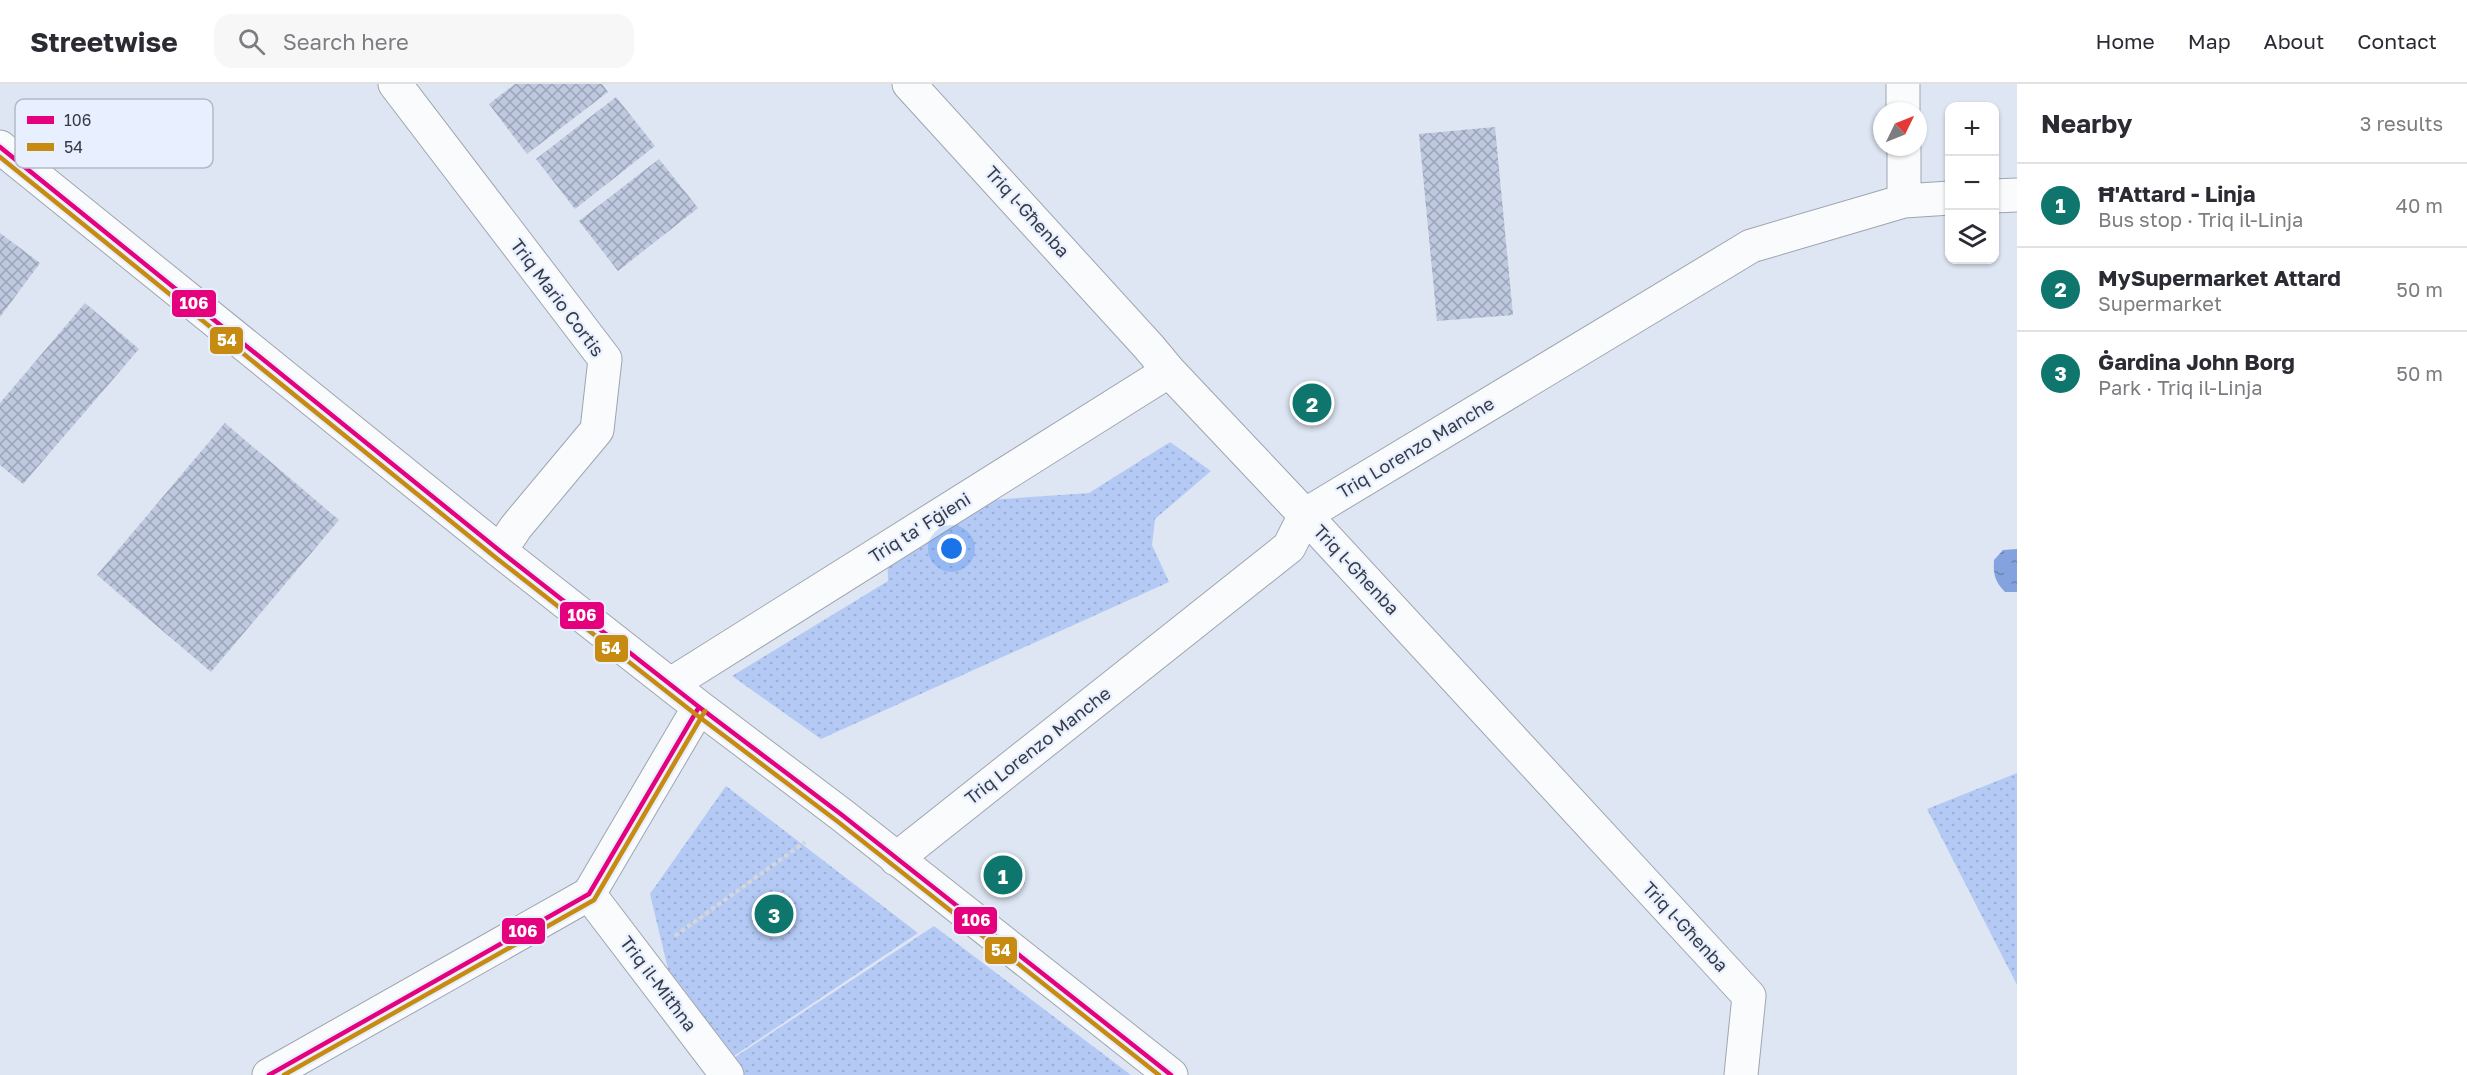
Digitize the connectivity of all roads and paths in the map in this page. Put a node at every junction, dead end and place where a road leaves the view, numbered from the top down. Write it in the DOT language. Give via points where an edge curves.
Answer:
graph roads {
  1 [pos="395,84"];
  2 [pos="909,84"];
  3 [pos="1903,84"];
  4 [pos="1903,102"];
  5 [pos="0,147"];
  6 [pos="1904,156"];
  7 [pos="15,159"];
  8 [pos="26,168"];
  9 [pos="2017,195"];
  10 [pos="1999,196"];
  11 [pos="1945,198"];
  12 [pos="1904,201"];
  13 [pos="1169,371"];
  14 [pos="1305,514"];
  15 [pos="500,550"];
  16 [pos="671,684"];
  17 [pos="699,707"];
  18 [pos="842,815"];
  19 [pos="896,859"];
  20 [pos="589,894"];
  21 [pos="641,961"];
  22 [pos="269,1075"];
  23 [pos="727,1075"];
  24 [pos="1171,1075"];
  25 [pos="1741,1075"];
  1 -- 15 [label="street, Triq Mario Cortis" via="604,359 597,430"];
  2 -- 13 [label="street, Triq l-Għenba"];
  3 -- 4 [label="street"];
  5 -- 7 [label="street"];
  6 -- 12 [label="street"];
  8 -- 15 [label="street"];
  9 -- 10 [label="street"];
  11 -- 12 [label="street, Triq Lorenzo Manche"];
  12 -- 14 [label="street, Triq Lorenzo Manche" via="1751,246"];
  13 -- 14 [label="street, Triq l-Għenba"];
  13 -- 16 [label="street, Triq ta' Fġieni"];
  14 -- 19 [label="street, Triq Lorenzo Manche" via="1288,547"];
  14 -- 25 [label="street, Triq l-Għenba" via="1749,996"];
  15 -- 16 [label="street"];
  16 -- 17 [label="street"];
  17 -- 18 [label="street"];
  17 -- 20 [label="street"];
  18 -- 19 [label="street"];
  18 -- 21 [label="path"];
  19 -- 24 [label="street"];
  20 -- 21 [label="street, Triq il-Mitħna"];
  20 -- 22 [label="street"];
  21 -- 23 [label="street, Triq il-Mitħna"];
}
